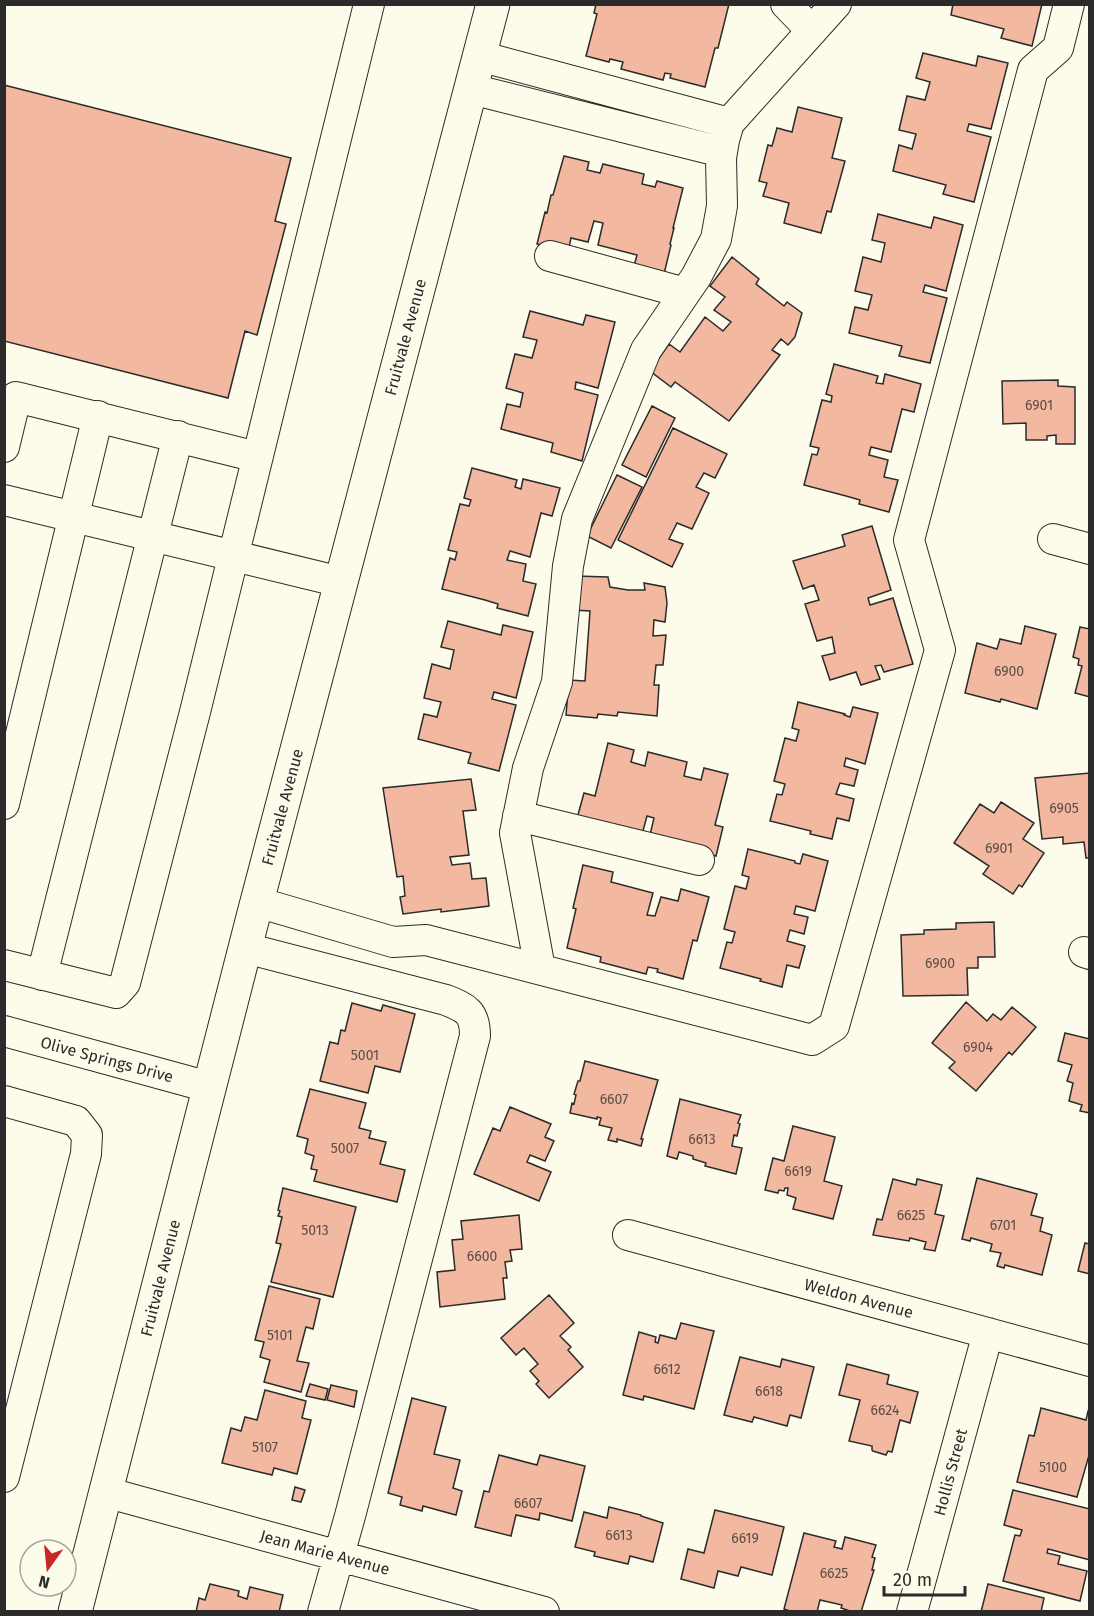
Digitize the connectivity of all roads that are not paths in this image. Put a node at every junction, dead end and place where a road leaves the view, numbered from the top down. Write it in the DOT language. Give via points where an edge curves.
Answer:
graph roads {
  1 [pos="369,4"];
  2 [pos="493,4"];
  3 [pos="786,4"];
  4 [pos="837,4"];
  5 [pos="1069,4"];
  6 [pos="812,31"];
  7 [pos="480,56"];
  8 [pos="471,89"];
  9 [pos="729,123"];
  10 [pos="722,152"];
  11 [pos="550,256"];
  12 [pos="685,293"];
  13 [pos="98,416"];
  14 [pos="178,436"];
  15 [pos="4,447"];
  16 [pos="257,457"];
  17 [pos="4,500"];
  18 [pos="74,516"];
  19 [pos="153,536"];
  20 [pos="1053,539"];
  21 [pos="1089,549"];
  22 [pos="233,556"];
  23 [pos="341,582"];
  24 [pos="4,804"];
  25 [pos="519,816"];
  26 [pos="699,860"];
  27 [pos="257,902"];
  28 [pos="245,948"];
  29 [pos="4,964"];
  30 [pos="540,969"];
  31 [pos="42,975"];
  32 [pos="4,1031"];
  33 [pos="209,1087"];
  34 [pos="4,1101"];
  35 [pos="628,1235"];
  36 [pos="988,1333"];
  37 [pos="1089,1361"];
  38 [pos="4,1477"];
  39 [pos="105,1492"];
  40 [pos="338,1555"];
  41 [pos="532,1610"];
  42 [pos="75,1611"];
  43 [pos="323,1611"];
  44 [pos="912,1611"];
  1 -- 16 [label="street"];
  2 -- 7 [label="main road, Fruitvale Avenue"];
  3 -- 6 [label="street"];
  4 -- 6 [label="street"];
  5 -- 30 [label="street" via="1058,48 1033,70 909,540 940,650 834,1026 812,1040"];
  6 -- 9 [label="street"];
  7 -- 8 [label="main road, Fruitvale Avenue"];
  7 -- 9 [label="street"];
  8 -- 10 [label="street"];
  8 -- 23 [label="main road, Fruitvale Avenue"];
  9 -- 10 [label="street"];
  10 -- 12 [label="street" via="722,206 716,239"];
  11 -- 12 [label="street"];
  12 -- 25 [label="street" via="646,350 577,519 568,566 557,682 528,768"];
  13 -- 14 [label="street"];
  13 -- 15 [label="street" via="16,397"];
  13 -- 18 [label="street"];
  14 -- 16 [label="street"];
  14 -- 19 [label="street"];
  16 -- 22 [label="street"];
  17 -- 18 [label="street"];
  18 -- 19 [label="street"];
  18 -- 24 [label="street"];
  19 -- 22 [label="street"];
  19 -- 31 [label="street"];
  20 -- 21 [label="street"];
  22 -- 23 [label="street"];
  22 -- 31 [label="street" via="125,983 116,993"];
  23 -- 27 [label="main road, Fruitvale Avenue"];
  25 -- 26 [label="street"];
  25 -- 30 [label="street" via="515,833"];
  27 -- 28 [label="main road, Fruitvale Avenue"];
  27 -- 30 [label="street" via="393,942 426,940"];
  28 -- 33 [label="main road, Fruitvale Avenue"];
  28 -- 40 [label="street" via="446,1000 462,1006 475,1023 475,1036"];
  29 -- 31 [label="street"];
  32 -- 33 [label="street, Olive Springs Drive"];
  33 -- 39 [label="main road, Fruitvale Avenue"];
  34 -- 38 [label="street" via="76,1121 87,1135 86,1154"];
  35 -- 36 [label="street, Weldon Avenue"];
  36 -- 37 [label="street, Weldon Avenue"];
  36 -- 44 [label="street, Hollis Street"];
  39 -- 40 [label="street, Jean Marie Avenue"];
  39 -- 42 [label="main road, Fruitvale Avenue"];
  40 -- 41 [label="street, Jean Marie Avenue"];
  40 -- 43 [label="street"];
}
